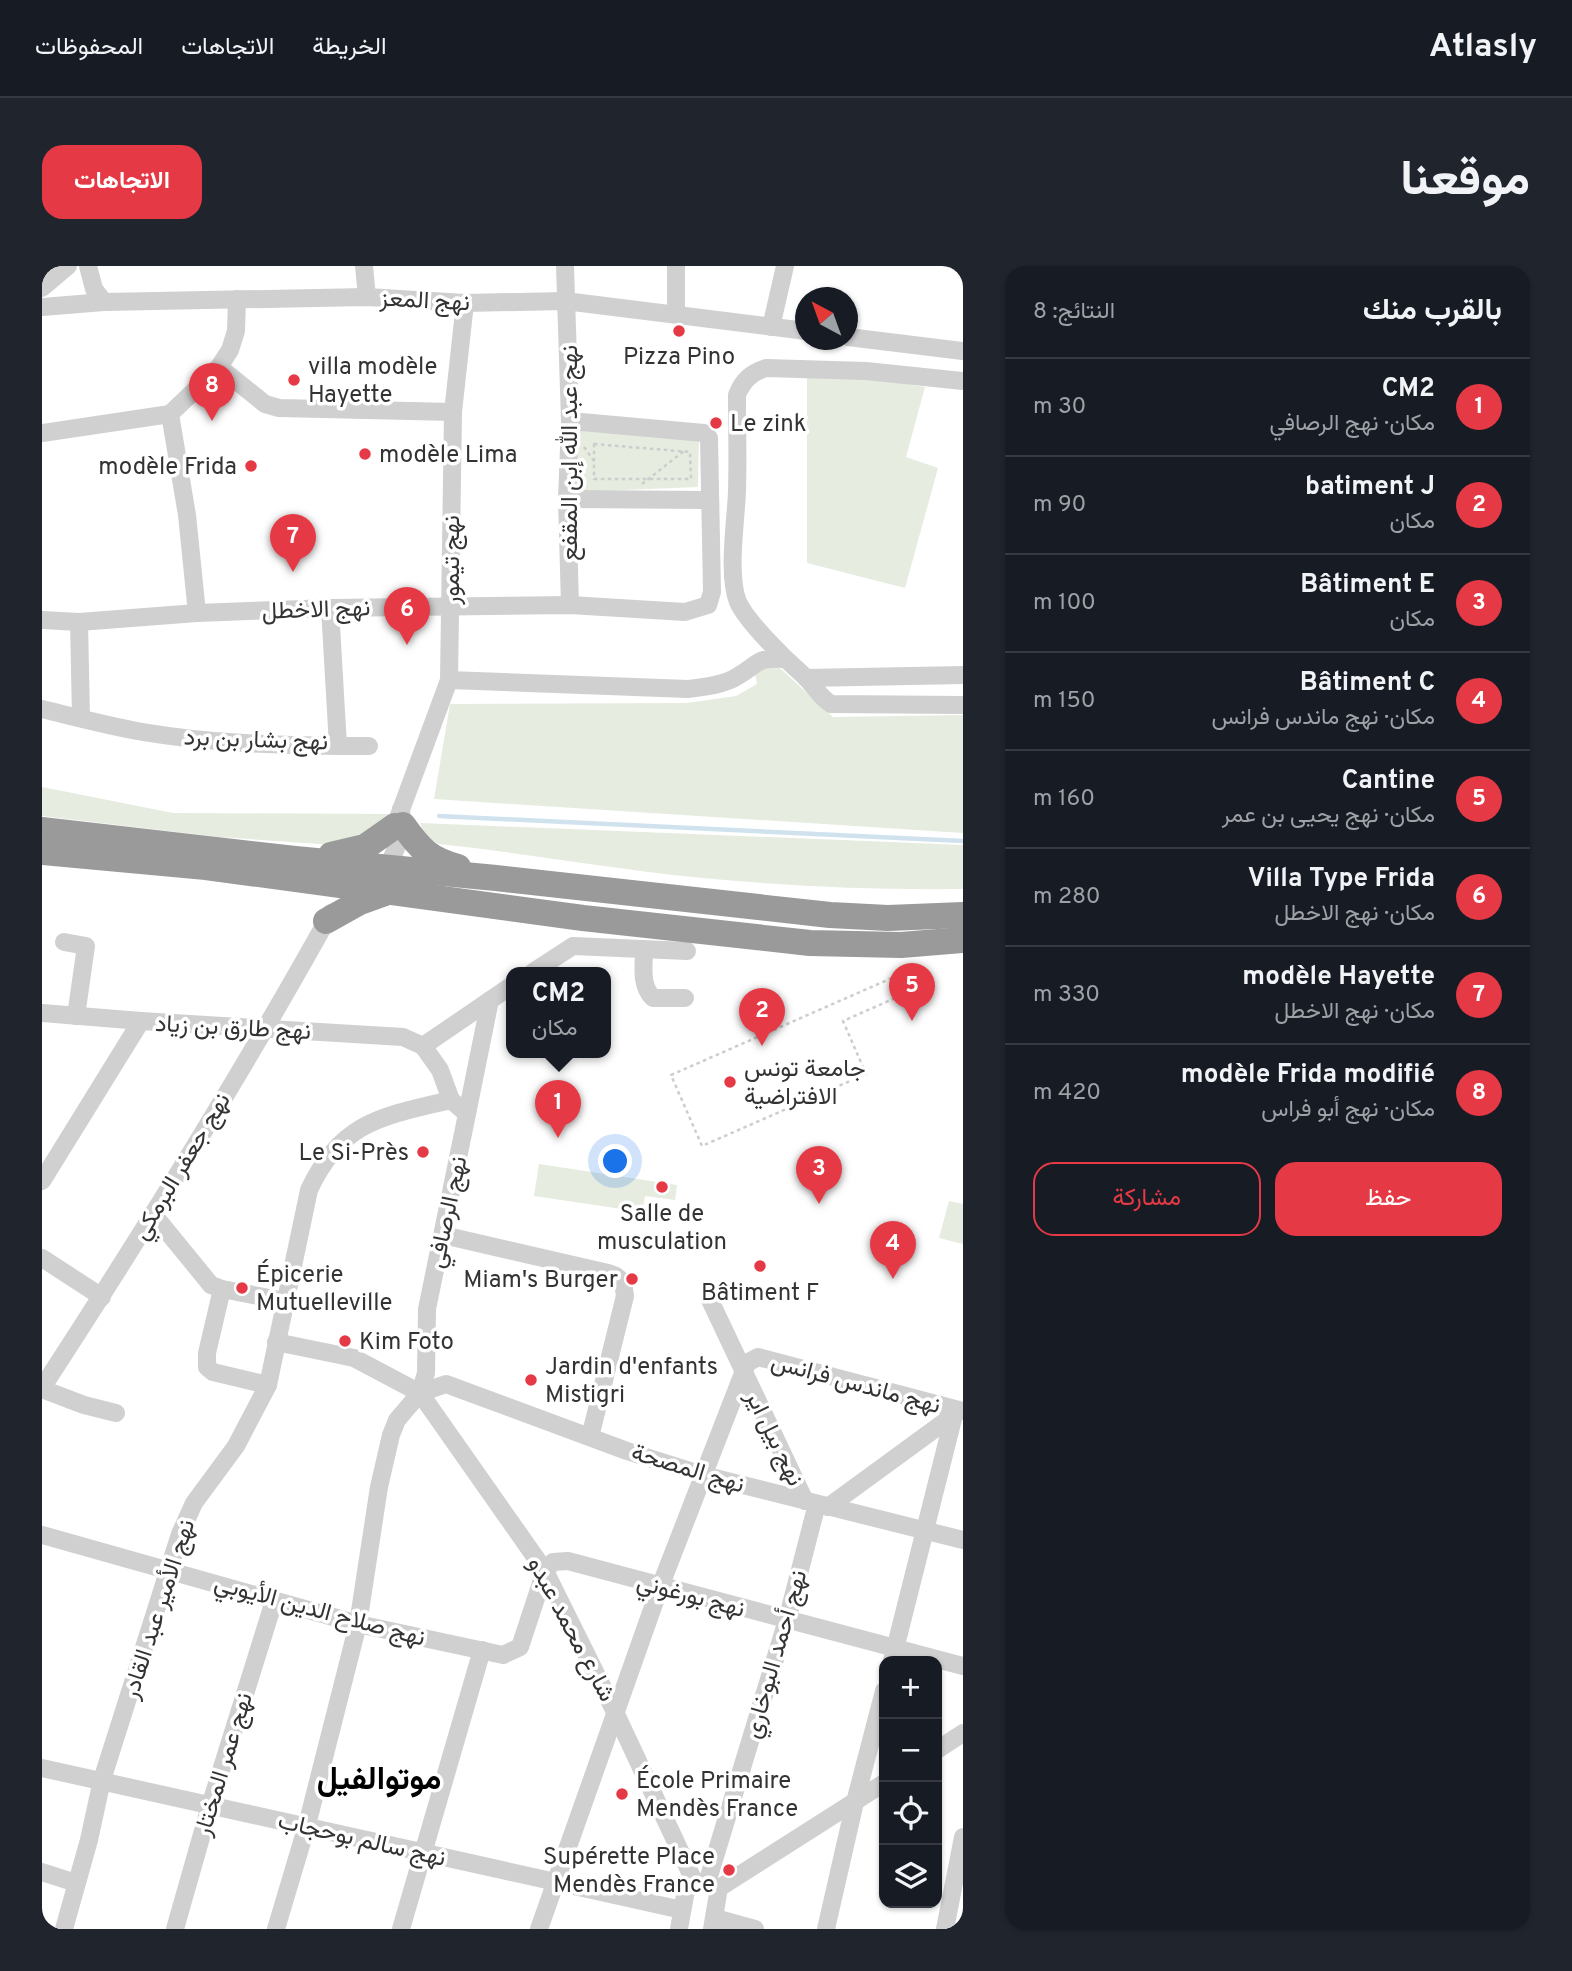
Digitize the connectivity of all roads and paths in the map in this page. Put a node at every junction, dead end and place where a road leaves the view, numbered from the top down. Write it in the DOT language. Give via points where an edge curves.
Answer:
graph roads {
  1 [pos="68,266"];
  2 [pos="88,266"];
  3 [pos="364,266"];
  4 [pos="565,266"];
  5 [pos="676,266"];
  6 [pos="785,266"];
  7 [pos="42,288"];
  8 [pos="367,297"];
  9 [pos="237,299"];
  10 [pos="565,301"];
  11 [pos="104,302"];
  12 [pos="465,303"];
  13 [pos="42,307"];
  14 [pos="676,314"];
  15 [pos="771,327"];
  16 [pos="795,330"];
  17 [pos="858,338"];
  18 [pos="938,348"];
  19 [pos="963,351"];
  20 [pos="219,367"];
  21 [pos="931,377"];
  22 [pos="961,381"];
  23 [pos="453,412"];
  24 [pos="170,414"];
  25 [pos="570,421"];
  26 [pos="42,433"];
  27 [pos="684,451"];
  28 [pos="648,479"];
  29 [pos="567,499"];
  30 [pos="623,499"];
  31 [pos="709,500"];
  32 [pos="570,605"];
  33 [pos="451,607"];
  34 [pos="330,608"];
  35 [pos="197,613"];
  36 [pos="42,620"];
  37 [pos="79,622"];
  38 [pos="785,659"];
  39 [pos="963,675"];
  40 [pos="806,678"];
  41 [pos="449,680"];
  42 [pos="963,705"];
  43 [pos="42,709"];
  44 [pos="81,718"];
  45 [pos="338,746"];
  46 [pos="369,746"];
  47 [pos="400,820"];
  48 [pos="42,830"];
  49 [pos="42,852"];
  50 [pos="206,867"];
  51 [pos="290,869"];
  52 [pos="496,878"];
  53 [pos="368,880"];
  54 [pos="554,886"];
  55 [pos="963,915"];
  56 [pos="322,927"];
  57 [pos="64,942"];
  58 [pos="957,942"];
  59 [pos="643,949"];
  60 [pos="687,951"];
  61 [pos="541,967"];
  62 [pos="506,989"];
  63 [pos="685,998"];
  64 [pos="489,1000"];
  65 [pos="42,1013"];
  66 [pos="76,1016"];
  67 [pos="141,1021"];
  68 [pos="266,1029"];
  69 [pos="423,1046"];
  70 [pos="451,1100"];
  71 [pos="467,1114"];
  72 [pos="702,1146"];
  73 [pos="42,1181"];
  74 [pos="153,1214"];
  75 [pos="443,1235"];
  76 [pos="42,1258"];
  77 [pos="222,1289"];
  78 [pos="102,1297"];
  79 [pos="709,1298"];
  80 [pos="285,1301"];
  81 [pos="276,1342"];
  82 [pos="743,1372"];
  83 [pos="268,1385"];
  84 [pos="42,1389"];
  85 [pos="420,1392"];
  86 [pos="960,1411"];
  87 [pos="116,1413"];
  88 [pos="590,1437"];
  89 [pos="703,1475"];
  90 [pos="817,1504"];
  91 [pos="925,1531"];
  92 [pos="42,1535"];
  93 [pos="963,1540"];
  94 [pos="168,1570"];
  95 [pos="545,1571"];
  96 [pos="660,1587"];
  97 [pos="274,1601"];
  98 [pos="787,1620"];
  99 [pos="358,1624"];
  100 [pos="482,1650"];
  101 [pos="894,1655"];
  102 [pos="963,1666"];
  103 [pos="879,1710"];
  104 [pos="616,1714"];
  105 [pos="963,1733"];
  106 [pos="942,1747"];
  107 [pos="42,1768"];
  108 [pos="102,1780"];
  109 [pos="879,1786"];
  110 [pos="855,1801"];
  111 [pos="210,1806"];
  112 [pos="307,1825"];
  113 [pos="963,1837"];
  114 [pos="423,1852"];
  115 [pos="42,1872"];
  116 [pos="76,1883"];
  117 [pos="556,1883"];
  118 [pos="706,1885"];
  119 [pos="682,1910"];
  120 [pos="714,1924"];
  121 [pos="64,1929"];
  122 [pos="175,1929"];
  123 [pos="276,1929"];
  124 [pos="401,1929"];
  125 [pos="539,1929"];
  126 [pos="679,1929"];
  127 [pos="755,1929"];
  128 [pos="826,1929"];
  129 [pos="945,1929"];
  1 -- 7 [label="street"];
  2 -- 11 [label="street" via="94,289"];
  3 -- 8 [label="street"];
  4 -- 10 [label="street, نهج عبد الله إبن المقفع"];
  5 -- 14 [label="street"];
  6 -- 15 [label="street"];
  8 -- 9 [label="street, نهج المعز"];
  8 -- 12 [label="street, نهج المعز"];
  9 -- 11 [label="street, نهج المعز"];
  9 -- 20 [label="street" via="236,331"];
  10 -- 12 [label="street, نهج المعز"];
  10 -- 14 [label="street, نهج المعز"];
  10 -- 25 [label="street, نهج عبد الله إبن المقفع"];
  11 -- 13 [label="street, نهج المعز"];
  12 -- 23 [label="street, نهج تيمور"];
  14 -- 15 [label="street, نهج المعز"];
  15 -- 16 [label="street, نهج المعز"];
  17 -- 18 [label="street"];
  18 -- 19 [label="street"];
  18 -- 21 [label="street"];
  19 -- 22 [label="street"];
  20 -- 23 [label="street" via="265,404 279,408"];
  20 -- 24 [label="street"];
  21 -- 22 [label="street"];
  21 -- 38 [label="street" via="766,368 743,383 737,395 733,584 739,604"];
  23 -- 33 [label="street, نهج تيمور"];
  24 -- 26 [label="street"];
  24 -- 35 [label="street"];
  25 -- 29 [label="street, نهج عبد الله إبن المقفع"];
  25 -- 31 [label="street" via="704,433 710,451"];
  27 -- 28 [label="path"];
  27 -- 28 [label="path" via="690,452 691,479"];
  27 -- 28 [label="path" via="594,444 594,479"];
  28 -- 30 [label="path"];
  29 -- 30 [label="street"];
  29 -- 32 [label="street, نهج عبد الله إبن المقفع"];
  30 -- 31 [label="street"];
  31 -- 32 [label="street, نهج الاخطل" via="708,604 685,612"];
  32 -- 33 [label="street, نهج الاخطل"];
  33 -- 34 [label="street, نهج الاخطل"];
  33 -- 41 [label="street, نهج تيمور"];
  34 -- 35 [label="street, نهج الاخطل"];
  34 -- 45 [label="street, نهج بشار بن برد"];
  35 -- 37 [label="street, نهج الاخطل"];
  36 -- 37 [label="street, نهج الاخطل"];
  37 -- 44 [label="street"];
  38 -- 40 [label="street"];
  38 -- 41 [label="street" via="765,658 738,677 688,689"];
  39 -- 40 [label="street"];
  40 -- 42 [label="street" via="831,704"];
  41 -- 47 [label="street, نهج تيمور"];
  43 -- 44 [label="street, نهج بشار بن برد"];
  44 -- 45 [label="street, نهج بشار بن برد" via="189,738"];
  45 -- 46 [label="street"];
  47 -- 51 [label="highway" via="365,847"];
  47 -- 52 [label="highway" via="428,855"];
  47 -- 53 [label="street, نهج تيمور"];
  48 -- 51 [label="highway"];
  49 -- 50 [label="highway"];
  50 -- 51 [label="highway"];
  50 -- 53 [label="highway"];
  51 -- 53 [label="highway"];
  51 -- 56 [label="highway" via="318,897"];
  52 -- 53 [label="highway"];
  52 -- 54 [label="highway"];
  53 -- 54 [label="highway" via="388,877 526,888"];
  53 -- 56 [label="street, نهج جعفر البرمكي"];
  53 -- 56 [label="highway" via="360,902"];
  53 -- 58 [label="highway" via="583,918 810,943"];
  54 -- 55 [label="highway" via="830,915"];
  56 -- 68 [label="street, نهج جعفر البرمكي"];
  57 -- 66 [label="street" via="86,946"];
  59 -- 60 [label="street"];
  59 -- 61 [label="street" via="573,946"];
  59 -- 63 [label="street" via="647,992 653,998"];
  62 -- 64 [label="street"];
  64 -- 69 [label="street"];
  64 -- 71 [label="street, نهج الرصافي"];
  65 -- 66 [label="street, نهج طارق بن زياد"];
  66 -- 67 [label="street, نهج طارق بن زياد"];
  67 -- 68 [label="street, نهج طارق بن زياد"];
  67 -- 73 [label="street"];
  68 -- 69 [label="street, نهج طارق بن زياد" via="403,1037"];
  68 -- 74 [label="street, نهج جعفر البرمكي"];
  69 -- 70 [label="street" via="440,1070"];
  70 -- 71 [label="street"];
  70 -- 80 [label="street, نهج الأمير عبد القادر" via="384,1116 334,1148 309,1190"];
  71 -- 75 [label="street, نهج الرصافي"];
  72 -- 72 [label="path" via="671,1075 901,974 909,992 843,1021 866,1074"];
  74 -- 77 [label="street" via="211,1285"];
  74 -- 78 [label="street, نهج جعفر البرمكي"];
  75 -- 85 [label="street, نهج الرصافي" via="426,1309 426,1373"];
  75 -- 88 [label="street" via="616,1276 623,1282 625,1296"];
  76 -- 78 [label="street"];
  77 -- 80 [label="street"];
  77 -- 83 [label="street" via="207,1367"];
  78 -- 84 [label="street, نهج جعفر البرمكي"];
  79 -- 82 [label="street, نهج بيل اير"];
  80 -- 81 [label="street, نهج الأمير عبد القادر"];
  81 -- 83 [label="street, نهج الأمير عبد القادر"];
  81 -- 85 [label="street" via="354,1358"];
  82 -- 86 [label="street, نهج ماندس فرانس" via="747,1363 758,1357"];
  82 -- 89 [label="street, نهج ماندس فرانس"];
  82 -- 90 [label="street, نهج بيل اير"];
  83 -- 94 [label="street, نهج الأمير عبد القادر" via="236,1446 194,1503"];
  84 -- 87 [label="street"];
  85 -- 88 [label="street, نهج المصحة" via="446,1384"];
  85 -- 95 [label="street, شارع محمد عبدو"];
  85 -- 99 [label="street" via="391,1435"];
  86 -- 90 [label="street"];
  86 -- 91 [label="street"];
  88 -- 89 [label="street, نهج المصحة"];
  89 -- 90 [label="street, نهج المصحة"];
  89 -- 96 [label="street, نهج ماندس فرانس"];
  90 -- 91 [label="street, نهج المصحة"];
  90 -- 98 [label="street, نهج أحمد البوخاري"];
  91 -- 93 [label="street, نهج المصحة"];
  91 -- 101 [label="street"];
  92 -- 94 [label="street, نهج صلاح الدين الأيوبي"];
  94 -- 97 [label="street, نهج صلاح الدين الأيوبي"];
  94 -- 108 [label="street, نهج الأمير عبد القادر"];
  95 -- 96 [label="street, نهج بورغوني" via="553,1562 568,1561"];
  95 -- 100 [label="street, نهج صلاح الدين الأيوبي" via="520,1647 503,1655"];
  95 -- 104 [label="street, شارع محمد عبدو"];
  96 -- 98 [label="street, نهج بورغوني"];
  96 -- 104 [label="street, نهج ماندس فرانس"];
  97 -- 99 [label="street, نهج صلاح الدين الأيوبي"];
  97 -- 111 [label="street, نهج عمر المختار"];
  98 -- 101 [label="street, نهج بورغوني"];
  98 -- 118 [label="street, نهج أحمد البوخاري"];
  99 -- 100 [label="street, نهج صلاح الدين الأيوبي"];
  99 -- 112 [label="street"];
  100 -- 114 [label="street"];
  101 -- 102 [label="street, نهج بورغوني"];
  103 -- 110 [label="street"];
  104 -- 117 [label="street, نهج ماندس فرانس"];
  104 -- 118 [label="street, شارع محمد عبدو"];
  105 -- 106 [label="street"];
  107 -- 108 [label="street, نهج سالم بوحجاب"];
  108 -- 111 [label="street, نهج سالم بوحجاب"];
  108 -- 116 [label="street, نهج الأمير عبد القادر"];
  109 -- 110 [label="street"];
  110 -- 118 [label="street"];
  110 -- 128 [label="street"];
  111 -- 112 [label="street, نهج سالم بوحجاب"];
  111 -- 122 [label="street, نهج عمر المختار"];
  112 -- 114 [label="street, نهج سالم بوحجاب"];
  112 -- 123 [label="street"];
  113 -- 129 [label="street"];
  114 -- 117 [label="street, نهج سالم بوحجاب"];
  114 -- 124 [label="street"];
  115 -- 116 [label="street"];
  116 -- 121 [label="street, نهج الأمير عبد القادر"];
  117 -- 119 [label="street, نهج سالم بوحجاب"];
  117 -- 125 [label="street, نهج ماندس فرانس"];
  118 -- 119 [label="street" via="686,1890"];
  118 -- 120 [label="street" via="719,1899"];
  119 -- 126 [label="street"];
  120 -- 127 [label="street"];
}
